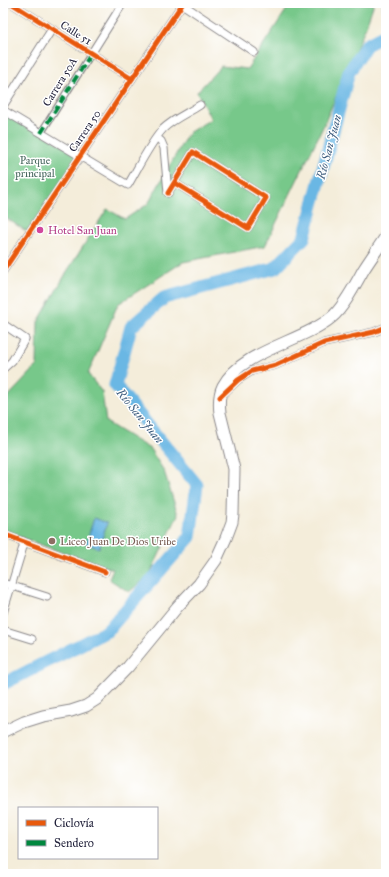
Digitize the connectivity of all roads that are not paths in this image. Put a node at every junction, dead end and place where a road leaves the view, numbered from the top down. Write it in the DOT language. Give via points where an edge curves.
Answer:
graph roads {
  1 [pos="10,3"];
  2 [pos="123,3"];
  3 [pos="183,4"];
  4 [pos="52,29"];
  5 [pos="254,52"];
  6 [pos="91,54"];
  7 [pos="132,79"];
  8 [pos="200,105"];
  9 [pos="3,106"];
  10 [pos="3,110"];
  11 [pos="41,133"];
  12 [pos="157,138"];
  13 [pos="80,156"];
  14 [pos="175,183"];
  15 [pos="386,236"];
  16 [pos="3,271"];
  17 [pos="3,324"];
  18 [pos="386,327"];
  19 [pos="3,369"];
  20 [pos="220,397"];
  21 [pos="3,534"];
  22 [pos="23,541"];
  23 [pos="105,572"];
  24 [pos="3,583"];
  25 [pos="12,585"];
  26 [pos="46,597"];
  27 [pos="3,613"];
  28 [pos="3,630"];
  29 [pos="32,639"];
  30 [pos="3,732"];
  1 -- 4 [label="street, Calle 51"];
  2 -- 6 [label="street, Carrera 50A"];
  3 -- 5 [label="street"];
  3 -- 7 [label="street, Carrera 50"];
  4 -- 6 [label="street, Calle 51"];
  4 -- 9 [label="street"];
  6 -- 7 [label="street, Calle 51"];
  6 -- 11 [label="street, Carrera 50A"];
  7 -- 13 [label="street, Carrera 50"];
  8 -- 12 [label="street" via="170,124"];
  10 -- 11 [label="street"];
  11 -- 13 [label="street"];
  12 -- 13 [label="street" via="128,185"];
  12 -- 14 [label="street" via="164,148 168,193"];
  13 -- 16 [label="street, Carrera 50"];
  14 -- 14 [label="street" via="248,228 266,198 193,152"];
  15 -- 20 [label="main road" via="353,290 333,316 315,329 242,365 226,381"];
  17 -- 19 [label="street" via="25,339 12,361"];
  18 -- 20 [label="street" via="324,343 276,365 252,371"];
  20 -- 30 [label="main road" via="220,413 234,469 233,514 216,560 199,584 128,667 97,699 86,706 43,716"];
  21 -- 22 [label="street"];
  22 -- 23 [label="street"];
  22 -- 25 [label="street"];
  24 -- 25 [label="street"];
  25 -- 26 [label="street"];
  25 -- 27 [label="street"];
  28 -- 29 [label="street"];
}
